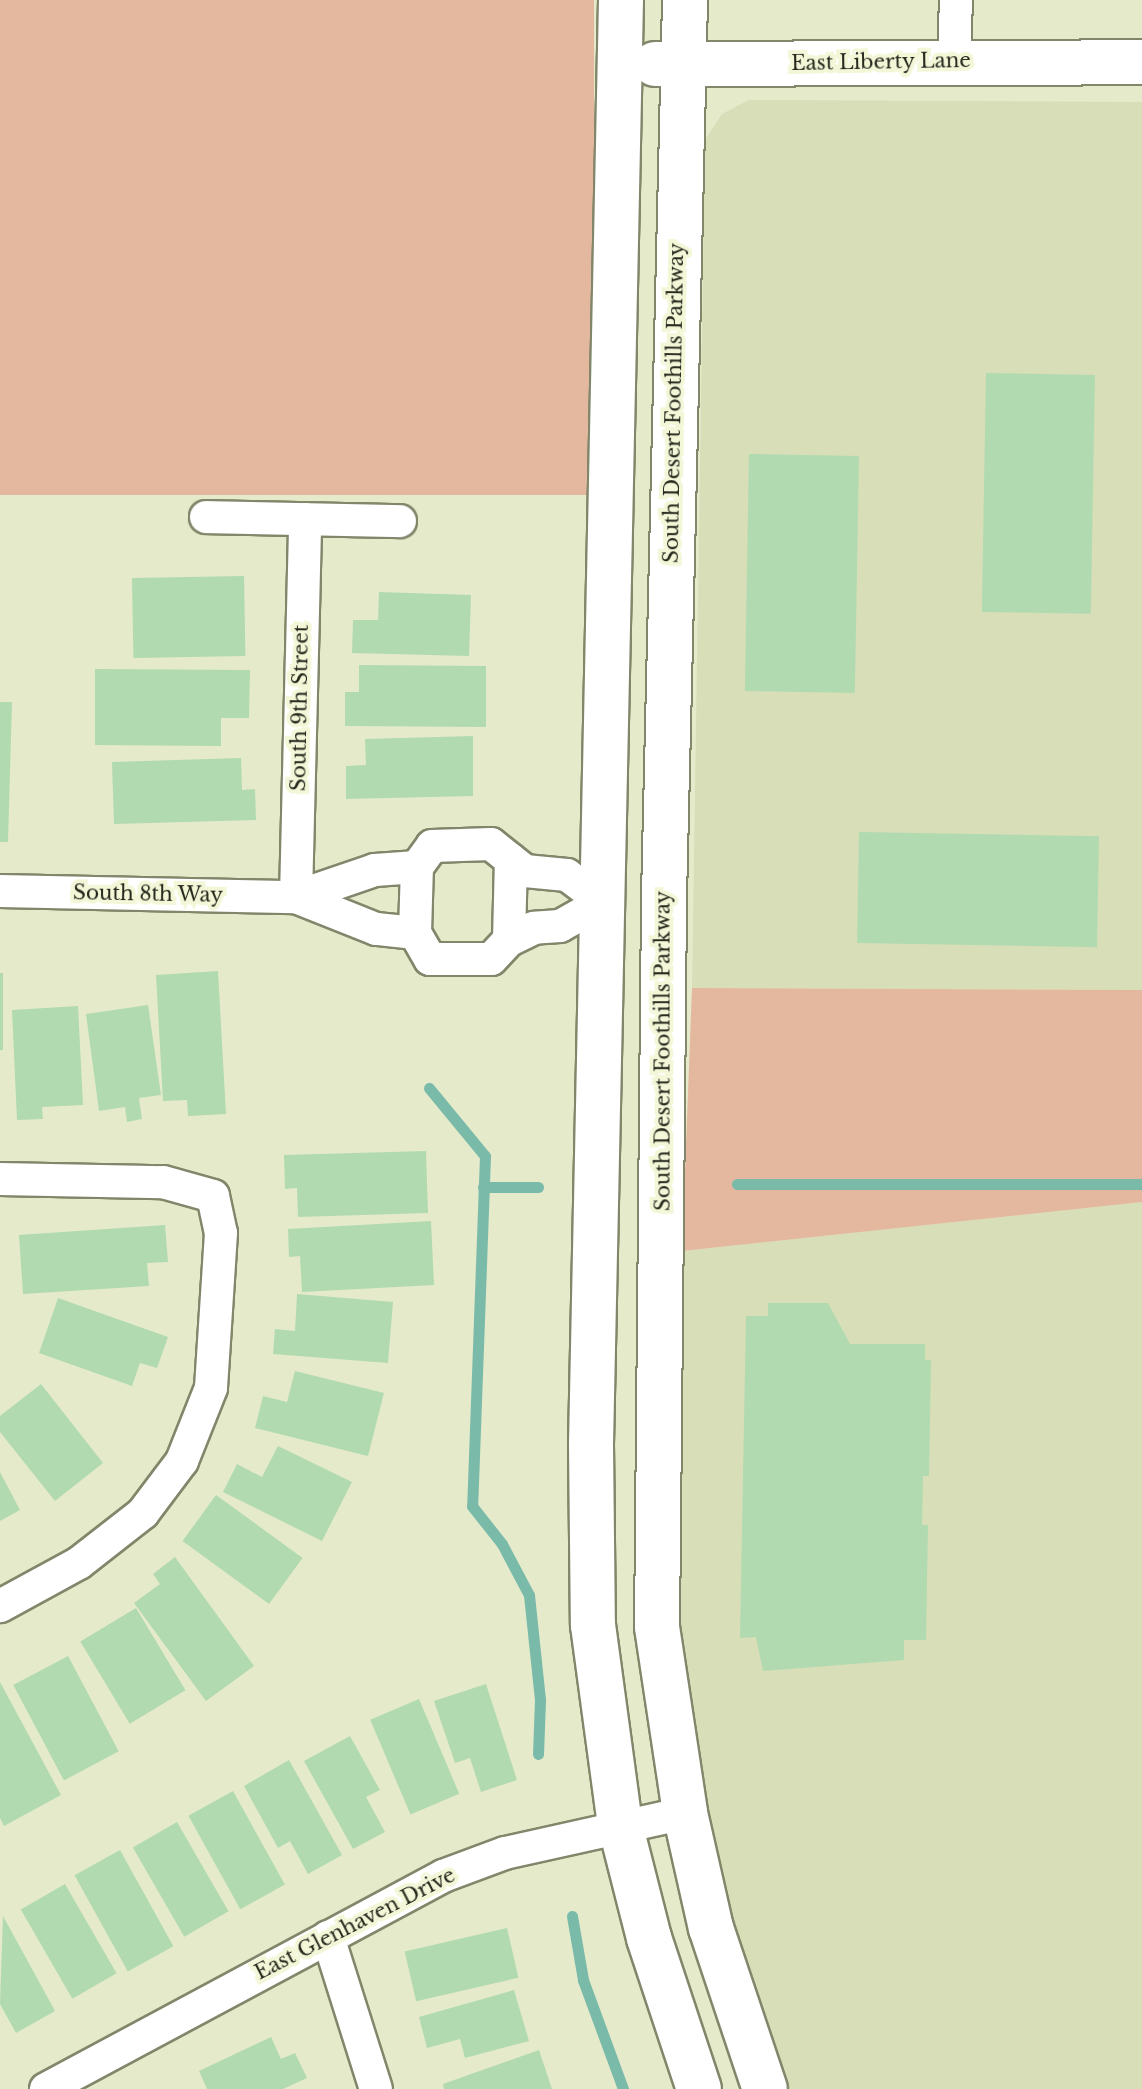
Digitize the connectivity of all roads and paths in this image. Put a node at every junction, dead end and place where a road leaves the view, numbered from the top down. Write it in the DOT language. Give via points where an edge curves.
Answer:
graph roads {
  1 [pos="621,0"];
  2 [pos="685,0"];
  3 [pos="956,0"];
  4 [pos="954,62"];
  5 [pos="1142,62"];
  6 [pos="620,63"];
  7 [pos="682,64"];
  8 [pos="206,517"];
  9 [pos="305,519"];
  10 [pos="400,521"];
  11 [pos="511,860"];
  12 [pos="417,867"];
  13 [pos="0,891"];
  14 [pos="296,897"];
  15 [pos="603,902"];
  16 [pos="415,933"];
  17 [pos="509,940"];
  18 [pos="0,1179"];
  19 [pos="0,1606"];
  20 [pos="685,1813"];
  21 [pos="620,1824"];
  22 [pos="328,1937"];
  23 [pos="46,2089"];
  24 [pos="376,2089"];
  25 [pos="699,2089"];
  26 [pos="765,2089"];
  1 -- 6 [label="street"];
  2 -- 7 [label="street, South Desert Foothills Parkway"];
  3 -- 4 [label="street"];
  4 -- 5 [label="street, East Liberty Lane"];
  4 -- 7 [label="street, East Liberty Lane"];
  6 -- 7 [label="street, East Liberty Lane"];
  6 -- 15 [label="street"];
  7 -- 20 [label="street, South Desert Foothills Parkway" via="664,885 657,1627"];
  8 -- 9 [label="street"];
  9 -- 10 [label="street"];
  9 -- 14 [label="street, South 9th Street"];
  11 -- 12 [label="street" via="491,844 432,846"];
  11 -- 15 [label="street" via="525,871 567,875"];
  11 -- 17 [label="street"];
  12 -- 14 [label="street, South 8th Way" via="375,870"];
  12 -- 16 [label="street"];
  13 -- 14 [label="street, South 8th Way"];
  14 -- 16 [label="street, South 8th Way" via="376,929"];
  15 -- 17 [label="street" via="560,926 534,928"];
  15 -- 21 [label="street" via="592,1601"];
  16 -- 17 [label="street" via="430,959 491,959"];
  18 -- 19 [label="street" via="163,1182 213,1196 221,1233 211,1388 182,1461 143,1513 79,1563"];
  20 -- 21 [label="street, East Glenhaven Drive"];
  20 -- 26 [label="street, South Desert Foothills Parkway" via="727,1985"];
  21 -- 22 [label="street, East Glenhaven Drive" via="505,1853 443,1876"];
  21 -- 25 [label="street" via="649,1938"];
  22 -- 23 [label="street, East Glenhaven Drive"];
  22 -- 24 [label="street"];
}
